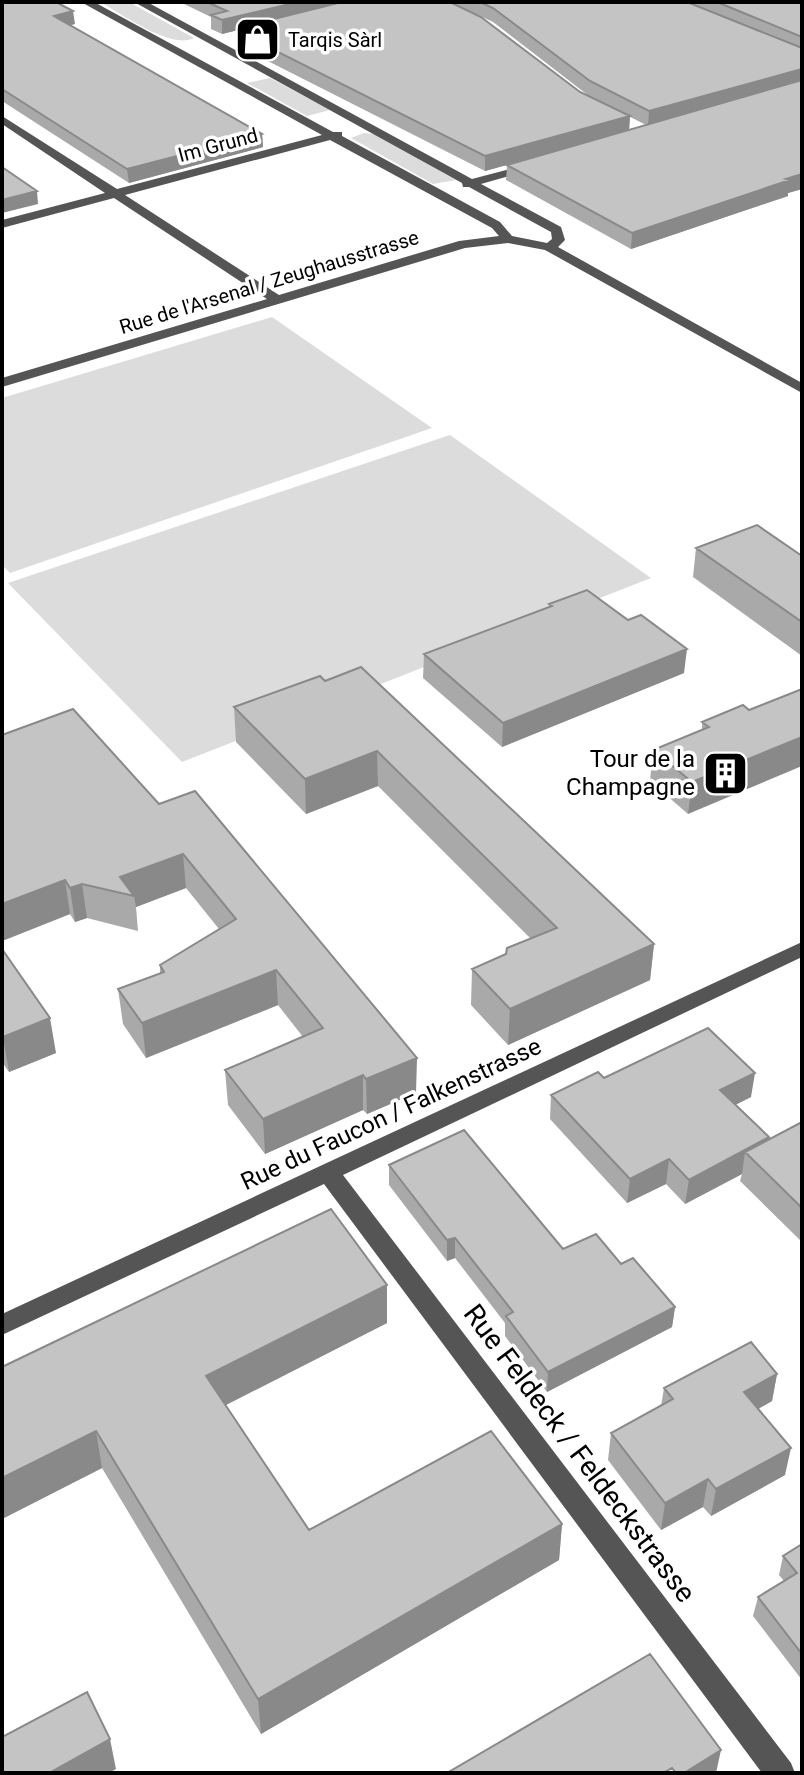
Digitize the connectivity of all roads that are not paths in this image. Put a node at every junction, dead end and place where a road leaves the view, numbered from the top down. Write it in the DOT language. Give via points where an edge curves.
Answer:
graph roads {
  1 [pos="86,2"];
  2 [pos="139,2"];
  3 [pos="229,39"];
  4 [pos="214,42"];
  5 [pos="178,51"];
  6 [pos="2,119"];
  7 [pos="367,126"];
  8 [pos="331,135"];
  9 [pos="546,161"];
  10 [pos="473,182"];
  11 [pos="435,193"];
  12 [pos="116,194"];
  13 [pos="2,224"];
  14 [pos="508,239"];
  15 [pos="549,247"];
  16 [pos="277,300"];
  17 [pos="2,361"];
  18 [pos="21,377"];
  19 [pos="2,383"];
  20 [pos="802,389"];
  21 [pos="800,953"];
  22 [pos="328,1172"];
  23 [pos="2,1325"];
  24 [pos="780,1773"];
  1 -- 5 [label="street"];
  2 -- 4 [label="street"];
  3 -- 4 [label="street"];
  4 -- 5 [label="street"];
  4 -- 7 [label="street"];
  5 -- 8 [label="street"];
  6 -- 12 [label="street"];
  7 -- 8 [label="street, Im Grund"];
  7 -- 10 [label="street"];
  8 -- 11 [label="street"];
  8 -- 12 [label="street, Im Grund"];
  9 -- 10 [label="street"];
  10 -- 11 [label="street"];
  10 -- 15 [label="street" via="557,230 559,240"];
  11 -- 14 [label="street" via="496,225"];
  12 -- 13 [label="street, Im Grund"];
  12 -- 16 [label="street"];
  14 -- 15 [label="street, Rue de l'Arsenal / Zeughausstrasse"];
  14 -- 16 [label="street, Rue de l'Arsenal / Zeughausstrasse" via="464,244"];
  15 -- 20 [label="street, Rue de l'Arsenal / Zeughausstrasse"];
  16 -- 18 [label="street, Rue de l'Arsenal / Zeughausstrasse"];
  17 -- 18 [label="street"];
  18 -- 19 [label="street, Rue de l'Arsenal / Zeughausstrasse"];
  21 -- 22 [label="street, Rue du Faucon / Falkenstrasse"];
  22 -- 23 [label="street, Rue du Faucon / Falkenstrasse"];
  22 -- 24 [label="street, Rue Feldeck / Feldeckstrasse"];
}
